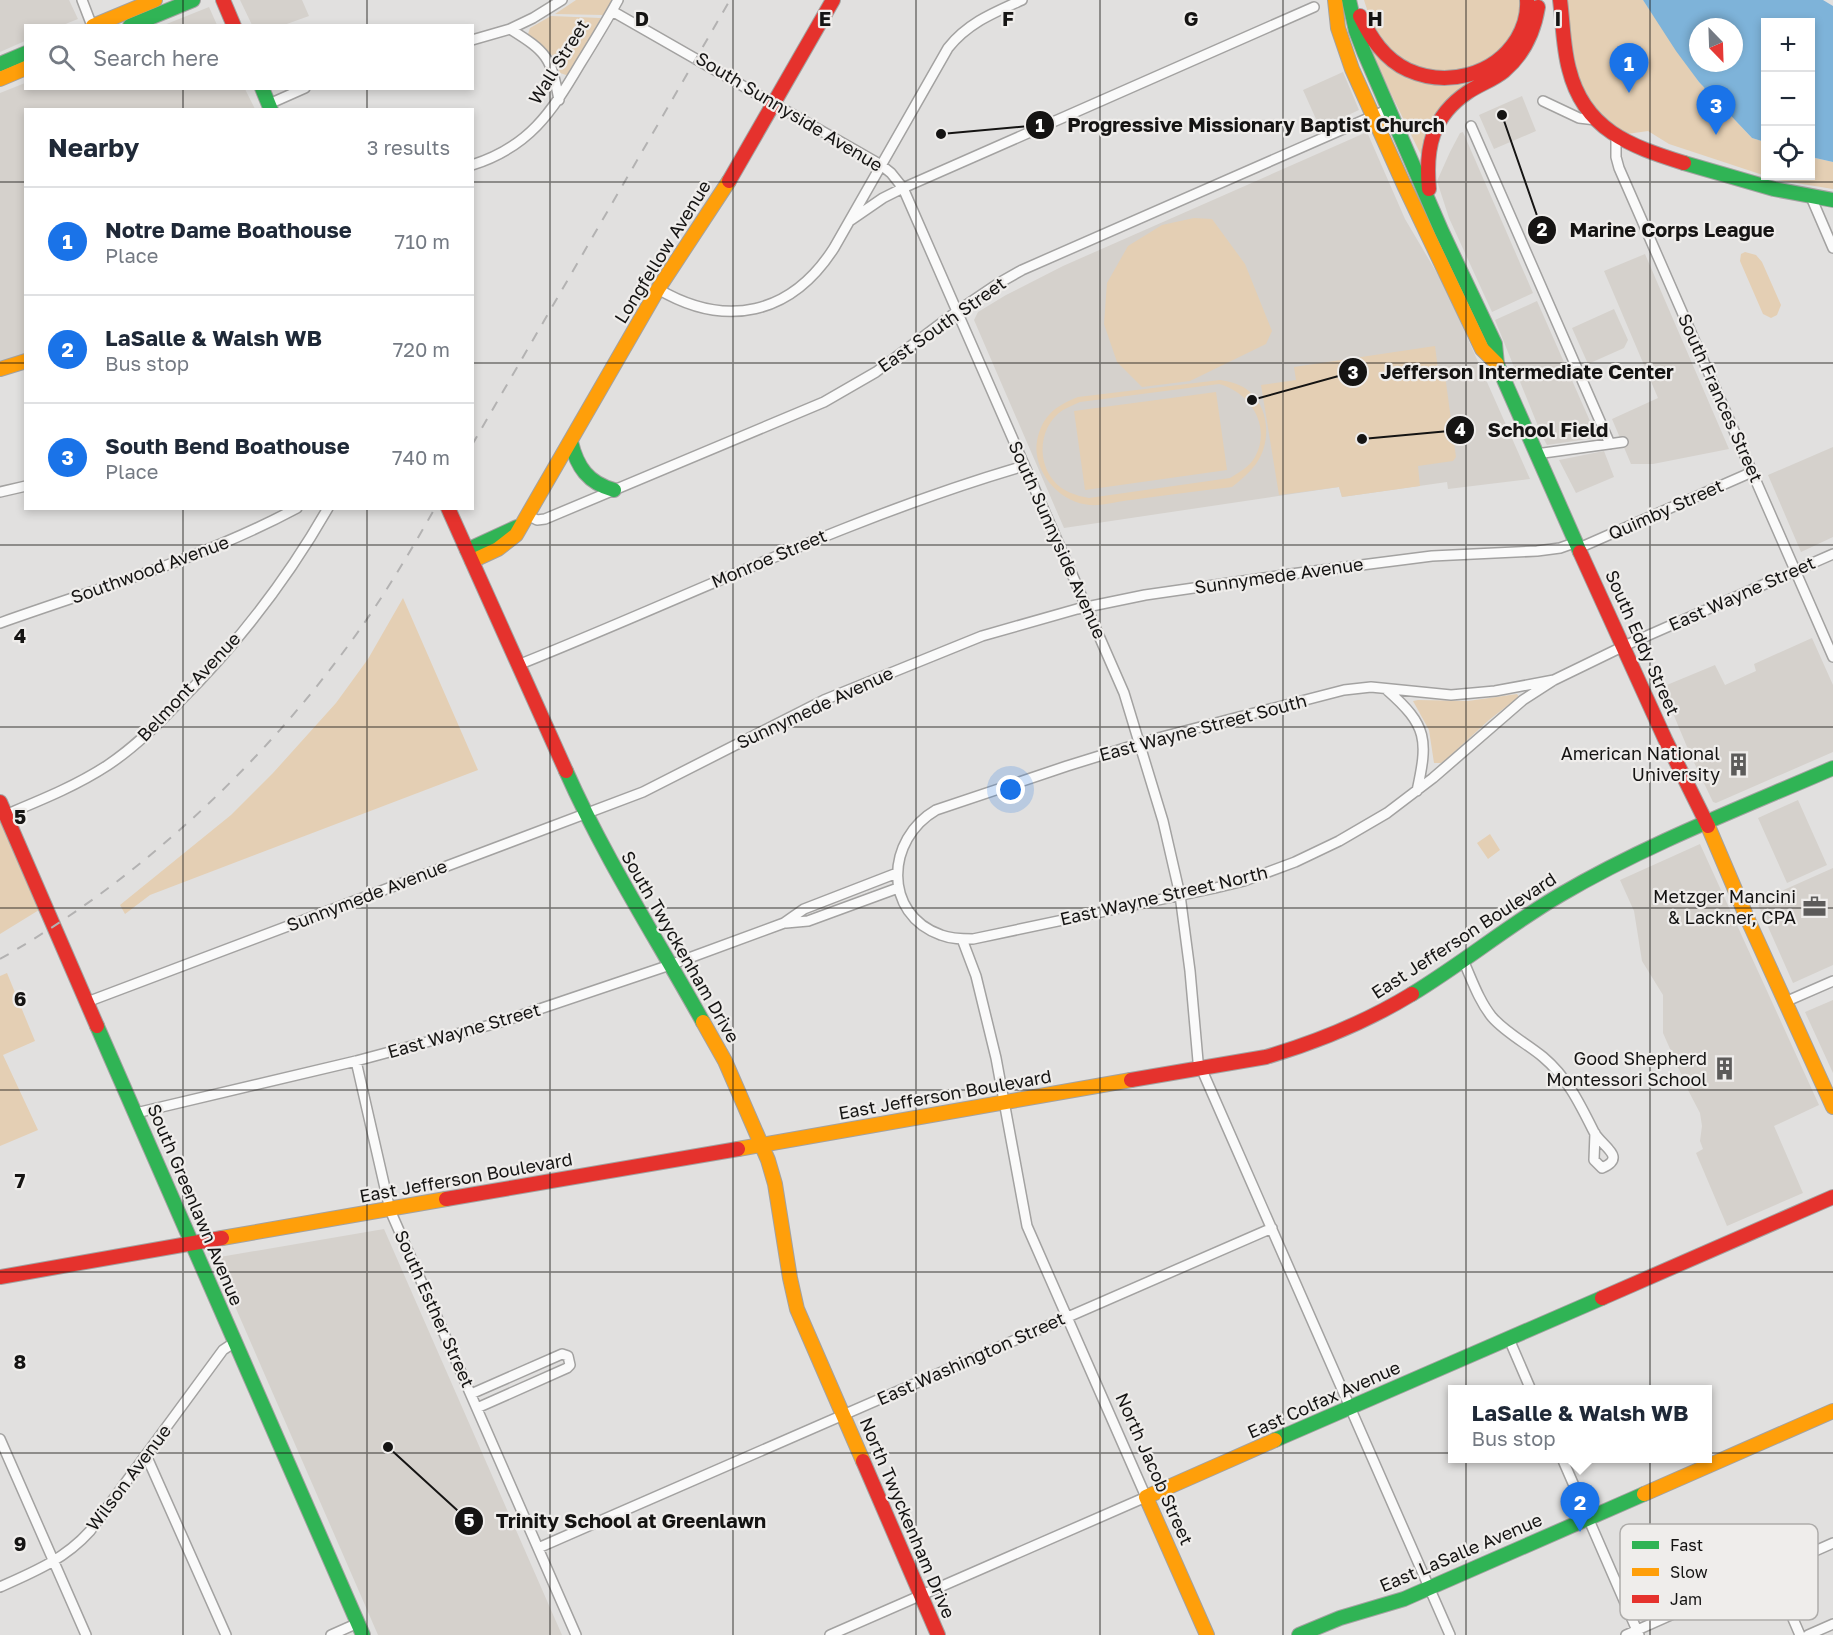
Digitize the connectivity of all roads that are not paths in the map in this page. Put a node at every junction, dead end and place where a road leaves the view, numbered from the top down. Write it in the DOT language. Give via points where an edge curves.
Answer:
graph roads {
  1 [pos="82,0"];
  2 [pos="155,0"];
  3 [pos="193,0"];
  4 [pos="223,0"];
  5 [pos="562,0"];
  6 [pos="618,0"];
  7 [pos="833,0"];
  8 [pos="1022,0"];
  9 [pos="1329,0"];
  10 [pos="1335,0"];
  11 [pos="1349,0"];
  12 [pos="1354,0"];
  13 [pos="1527,0"];
  14 [pos="1538,0"];
  15 [pos="1560,0"];
  16 [pos="1314,7"];
  17 [pos="612,11"];
  18 [pos="92,24"];
  19 [pos="98,24"];
  20 [pos="135,24"];
  21 [pos="233,24"];
  22 [pos="1338,27"];
  23 [pos="510,29"];
  24 [pos="474,39"];
  25 [pos="24,54"];
  26 [pos="0,64"];
  27 [pos="24,69"];
  28 [pos="0,79"];
  29 [pos="263,90"];
  30 [pos="301,90"];
  31 [pos="559,100"];
  32 [pos="1543,101"];
  33 [pos="773,103"];
  34 [pos="270,107"];
  35 [pos="1389,110"];
  36 [pos="1372,117"];
  37 [pos="1596,120"];
  38 [pos="1471,126"];
  39 [pos="1616,137"];
  40 [pos="474,164"];
  41 [pos="881,165"];
  42 [pos="903,188"];
  43 [pos="1812,197"];
  44 [pos="1833,200"];
  45 [pos="1431,207"];
  46 [pos="848,223"];
  47 [pos="1833,248"];
  48 [pos="658,289"];
  49 [pos="956,312"];
  50 [pos="24,363"];
  51 [pos="1497,364"];
  52 [pos="0,369"];
  53 [pos="571,442"];
  54 [pos="1623,442"];
  55 [pos="1610,444"];
  56 [pos="1536,454"];
  57 [pos="1024,466"];
  58 [pos="1752,472"];
  59 [pos="24,486"];
  60 [pos="614,490"];
  61 [pos="0,492"];
  62 [pos="293,510"];
  63 [pos="327,510"];
  64 [pos="449,510"];
  65 [pos="525,518"];
  66 [pos="1578,545"];
  67 [pos="1833,554"];
  68 [pos="469,556"];
  69 [pos="1795,570"];
  70 [pos="1086,606"];
  71 [pos="0,623"];
  72 [pos="1624,646"];
  73 [pos="1833,657"];
  74 [pos="518,665"];
  75 [pos="1554,680"];
  76 [pos="1386,689"];
  77 [pos="1140,744"];
  78 [pos="1833,768"];
  79 [pos="1417,791"];
  80 [pos="0,802"];
  81 [pos="585,814"];
  82 [pos="6,815"];
  83 [pos="1707,823"];
  84 [pos="897,873"];
  85 [pos="898,888"];
  86 [pos="1180,895"];
  87 [pos="784,923"];
  88 [pos="962,939"];
  89 [pos="1463,960"];
  90 [pos="670,965"];
  91 [pos="1833,981"];
  92 [pos="87,1002"];
  93 [pos="1785,1002"];
  94 [pos="356,1061"];
  95 [pos="1201,1069"];
  96 [pos="1004,1103"];
  97 [pos="1833,1107"];
  98 [pos="136,1113"];
  99 [pos="1594,1133"];
  100 [pos="762,1144"];
  101 [pos="1833,1197"];
  102 [pos="390,1210"];
  103 [pos="1272,1228"];
  104 [pos="192,1244"];
  105 [pos="0,1277"];
  106 [pos="1068,1317"];
  107 [pos="1509,1339"];
  108 [pos="235,1342"];
  109 [pos="1530,1385"];
  110 [pos="471,1394"];
  111 [pos="477,1408"];
  112 [pos="1350,1408"];
  113 [pos="1833,1411"];
  114 [pos="843,1416"];
  115 [pos="0,1439"];
  116 [pos="146,1455"];
  117 [pos="1564,1463"];
  118 [pos="1146,1497"];
  119 [pos="1588,1518"];
  120 [pos="1833,1543"];
  121 [pos="538,1548"];
  122 [pos="1818,1550"];
  123 [pos="54,1562"];
  124 [pos="0,1587"];
  125 [pos="1429,1588"];
  126 [pos="1620,1592"];
  127 [pos="921,1595"];
  128 [pos="1666,1620"];
  129 [pos="1794,1620"];
  130 [pos="1833,1624"];
  131 [pos="361,1629"];
  132 [pos="1638,1633"];
  133 [pos="86,1635"];
  134 [pos="226,1635"];
  135 [pos="331,1635"];
  136 [pos="576,1635"];
  137 [pos="830,1635"];
  138 [pos="938,1635"];
  139 [pos="1207,1635"];
  140 [pos="1299,1635"];
  141 [pos="1450,1635"];
  142 [pos="1626,1635"];
  143 [pos="1800,1635"];
  144 [pos="1808,1635"];
  1 -- 18 [label="street"];
  2 -- 19 [label="street"];
  3 -- 20 [label="street"];
  4 -- 21 [label="street"];
  5 -- 23 [label="street"];
  6 -- 17 [label="street, Wall Street"];
  7 -- 33 [label="street, Longfellow Avenue"];
  8 -- 41 [label="street" via="980,19 957,36"];
  9 -- 22 [label="street"];
  10 -- 22 [label="street, South Eddy Street"];
  11 -- 35 [label="street, South Eddy Street" via="1360,42"];
  12 -- 13 [label="street" via="1372,40 1394,62 1420,75 1452,79 1483,70 1507,54 1522,29"];
  14 -- 45 [label="street" via="1534,29 1521,53 1504,71 1457,100 1440,120 1427,157"];
  15 -- 37 [label="street" via="1571,77"];
  16 -- 42 [label="street"];
  17 -- 31 [label="street, Wall Street"];
  17 -- 33 [label="street, South Sunnyside Avenue"];
  22 -- 36 [label="street, South Eddy Street"];
  23 -- 24 [label="street"];
  23 -- 31 [label="street" via="535,44 549,60"];
  25 -- 26 [label="street"];
  27 -- 28 [label="street"];
  29 -- 34 [label="street"];
  30 -- 34 [label="street"];
  31 -- 40 [label="street, Wall Street" via="528,136 500,155"];
  32 -- 37 [label="street" via="1572,115"];
  33 -- 41 [label="street, South Sunnyside Avenue"];
  33 -- 48 [label="street, Longfellow Avenue" via="725,188"];
  35 -- 36 [label="street, East South Street"];
  35 -- 45 [label="street, South Eddy Street"];
  36 -- 49 [label="street, East South Street" via="1022,270"];
  36 -- 51 [label="street, South Eddy Street" via="1482,349"];
  37 -- 39 [label="street"];
  38 -- 55 [label="street"];
  39 -- 43 [label="street" via="1704,170"];
  39 -- 58 [label="street, South Frances Street" via="1619,168"];
  41 -- 42 [label="street, South Sunnyside Avenue"];
  41 -- 46 [label="street"];
  42 -- 46 [label="street"];
  42 -- 49 [label="street, South Sunnyside Avenue"];
  43 -- 44 [label="street"];
  43 -- 47 [label="street"];
  45 -- 51 [label="street, South Eddy Street" via="1495,344"];
  46 -- 48 [label="street" via="809,280 772,303 740,312 716,311 678,301"];
  48 -- 53 [label="street, Longfellow Avenue"];
  49 -- 57 [label="street, South Sunnyside Avenue"];
  49 -- 60 [label="street, East South Street" via="876,372 824,402"];
  50 -- 52 [label="street"];
  51 -- 56 [label="street, South Eddy Street"];
  53 -- 60 [label="street" via="588,479"];
  53 -- 65 [label="street, Longfellow Avenue"];
  54 -- 55 [label="street"];
  55 -- 56 [label="street"];
  56 -- 66 [label="street, South Eddy Street"];
  57 -- 70 [label="street, South Sunnyside Avenue"];
  57 -- 74 [label="street, Monroe Street" via="874,516"];
  58 -- 66 [label="street, Quimby Street"];
  58 -- 69 [label="street, South Frances Street"];
  59 -- 61 [label="street"];
  60 -- 65 [label="street, East South Street" via="545,519"];
  62 -- 71 [label="street, Southwood Avenue" via="180,562"];
  63 -- 82 [label="street, Belmont Avenue" via="250,622 157,724 93,775"];
  64 -- 68 [label="street, South Twyckenham Drive"];
  65 -- 68 [label="street, Longfellow Avenue" via="508,543"];
  66 -- 70 [label="street, Sunnymede Avenue" via="1432,556"];
  66 -- 72 [label="street, South Eddy Street"];
  67 -- 69 [label="street, East Wayne Street"];
  68 -- 74 [label="street, South Twyckenham Drive"];
  69 -- 72 [label="street, East Wayne Street"];
  69 -- 73 [label="street, South Frances Street"];
  70 -- 77 [label="street, South Sunnyside Avenue" via="1120,684"];
  70 -- 81 [label="street, Sunnymede Avenue" via="982,636 920,660 795,713 678,776"];
  72 -- 75 [label="street, East Wayne Street"];
  72 -- 83 [label="street, South Eddy Street"];
  74 -- 81 [label="street, South Twyckenham Drive"];
  75 -- 76 [label="street, East Wayne Street South" via="1451,695"];
  75 -- 79 [label="street, East Wayne Street North" via="1505,714"];
  76 -- 77 [label="street, East Wayne Street South" via="1344,690"];
  76 -- 79 [label="street" via="1406,706 1419,728 1424,759"];
  77 -- 84 [label="street, East Wayne Street South" via="936,810 911,832"];
  77 -- 86 [label="street, South Sunnyside Avenue"];
  78 -- 83 [label="street, East Jefferson Boulevard"];
  79 -- 86 [label="street, East Wayne Street North" via="1359,830 1295,862 1244,881"];
  80 -- 82 [label="street, South Greenlawn Avenue"];
  81 -- 90 [label="street, South Twyckenham Drive"];
  81 -- 92 [label="street, Sunnymede Avenue"];
  82 -- 92 [label="street, South Greenlawn Avenue"];
  83 -- 89 [label="street, East Jefferson Boulevard" via="1599,873"];
  83 -- 93 [label="street, South Eddy Street"];
  84 -- 85 [label="street, East Wayne Street North"];
  84 -- 87 [label="street, East Wayne Street" via="804,909"];
  85 -- 87 [label="street, East Wayne Street" via="808,921"];
  85 -- 88 [label="street, East Wayne Street North" via="904,905 920,924 941,936"];
  86 -- 88 [label="street, East Wayne Street North"];
  86 -- 95 [label="street, South Sunnyside Avenue" via="1196,1054"];
  87 -- 90 [label="street, East Wayne Street"];
  88 -- 96 [label="street, North Jacob Street" via="976,976"];
  89 -- 95 [label="street, East Jefferson Boulevard" via="1393,1005 1335,1034 1266,1057"];
  89 -- 99 [label="street" via="1493,1018 1556,1070 1579,1100"];
  90 -- 94 [label="street, East Wayne Street" via="501,1022"];
  90 -- 100 [label="street, South Twyckenham Drive" via="725,1061"];
  91 -- 93 [label="street"];
  92 -- 98 [label="street, South Greenlawn Avenue"];
  93 -- 97 [label="street, South Eddy Street"];
  94 -- 98 [label="street, East Wayne Street"];
  94 -- 102 [label="street, South Esther Street"];
  95 -- 96 [label="street, East Jefferson Boulevard"];
  95 -- 103 [label="street, South Sunnyside Avenue"];
  96 -- 100 [label="street, East Jefferson Boulevard"];
  96 -- 106 [label="street, North Jacob Street" via="1027,1226"];
  98 -- 104 [label="street, South Greenlawn Avenue"];
  100 -- 102 [label="street, East Jefferson Boulevard"];
  100 -- 114 [label="street, South Twyckenham Drive" via="775,1184 797,1309"];
  101 -- 107 [label="street, East Colfax Avenue"];
  102 -- 104 [label="street, East Jefferson Boulevard"];
  102 -- 110 [label="street, South Esther Street"];
  103 -- 106 [label="street, East Washington Street"];
  103 -- 112 [label="street, South Sunnyside Avenue"];
  104 -- 105 [label="street, East Jefferson Boulevard"];
  104 -- 108 [label="street, South Greenlawn Avenue"];
  106 -- 114 [label="street, East Washington Street"];
  106 -- 118 [label="street, North Jacob Street"];
  107 -- 109 [label="street"];
  107 -- 112 [label="street, East Colfax Avenue"];
  108 -- 116 [label="street, Wilson Avenue" via="223,1350"];
  108 -- 131 [label="street, South Greenlawn Avenue"];
  110 -- 111 [label="street, South Esther Street"];
  110 -- 111 [label="street" via="562,1354 570,1360 567,1368"];
  111 -- 121 [label="street, South Esther Street"];
  112 -- 118 [label="street, East Colfax Avenue"];
  112 -- 125 [label="street, South Sunnyside Avenue"];
  113 -- 119 [label="street, East LaSalle Avenue"];
  114 -- 121 [label="street, East Washington Street"];
  114 -- 127 [label="street, North Twyckenham Drive"];
  115 -- 123 [label="street"];
  116 -- 123 [label="street, Wilson Avenue" via="90,1532"];
  116 -- 134 [label="street"];
  117 -- 119 [label="street"];
  118 -- 127 [label="street, East Colfax Avenue"];
  118 -- 139 [label="street, North Jacob Street"];
  119 -- 125 [label="street, East LaSalle Avenue"];
  119 -- 126 [label="street"];
  120 -- 122 [label="street"];
  121 -- 136 [label="street, South Esther Street"];
  123 -- 124 [label="street, Wilson Avenue"];
  123 -- 133 [label="street"];
  125 -- 140 [label="street, East LaSalle Avenue"];
  125 -- 141 [label="street, South Sunnyside Avenue"];
  127 -- 137 [label="street, East Colfax Avenue"];
  127 -- 138 [label="street, North Twyckenham Drive"];
  128 -- 132 [label="street"];
  129 -- 143 [label="street"];
  130 -- 144 [label="street"];
  131 -- 135 [label="street"];
  132 -- 142 [label="street"];
}
